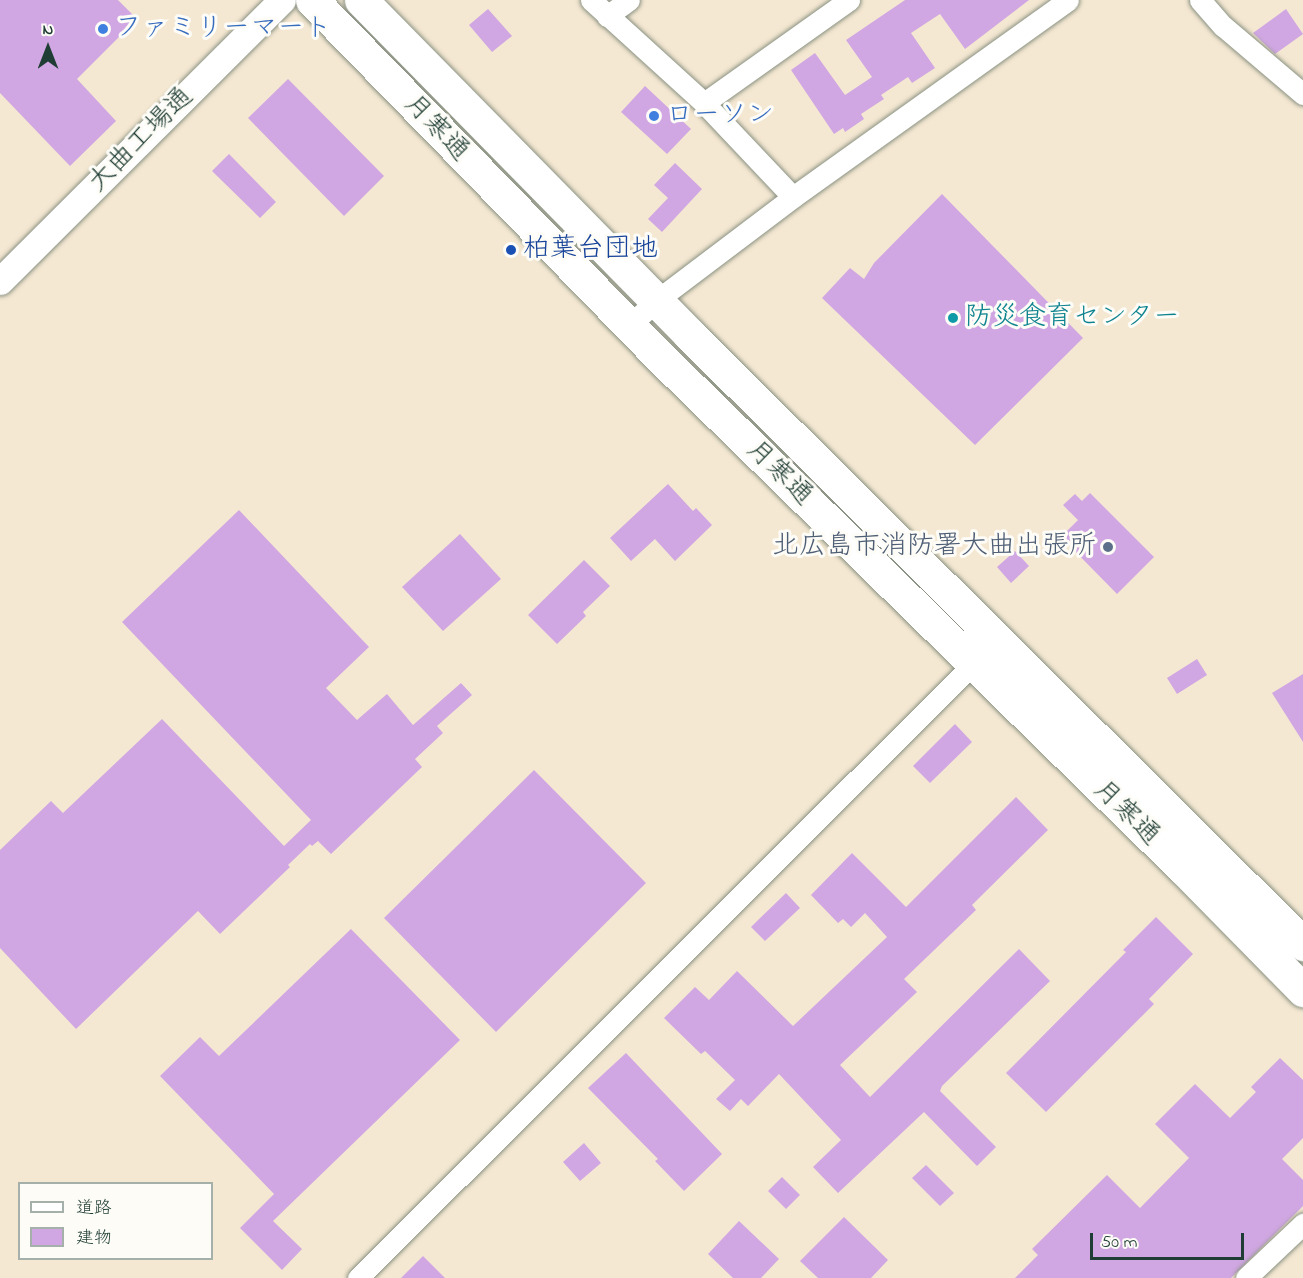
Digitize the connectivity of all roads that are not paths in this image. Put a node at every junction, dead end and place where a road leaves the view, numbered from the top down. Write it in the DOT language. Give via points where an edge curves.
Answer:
graph roads {
  1 [pos="282,0"];
  2 [pos="312,0"];
  3 [pos="361,0"];
  4 [pos="591,0"];
  5 [pos="628,0"];
  6 [pos="849,0"];
  7 [pos="1200,0"];
  8 [pos="1060,2"];
  9 [pos="607,16"];
  10 [pos="1303,94"];
  11 [pos="704,103"];
  12 [pos="793,197"];
  13 [pos="0,281"];
  14 [pos="657,300"];
  15 [pos="630,325"];
  16 [pos="997,641"];
  17 [pos="974,663"];
  18 [pos="1303,944"];
  19 [pos="1303,990"];
  20 [pos="1303,1224"];
  21 [pos="358,1278"];
  22 [pos="1246,1278"];
  1 -- 13 [label="street, 大曲工場通"];
  2 -- 15 [label="highway, 月寒通"];
  3 -- 14 [label="highway, 月寒通"];
  4 -- 9 [label="street"];
  5 -- 9 [label="street"];
  6 -- 11 [label="street"];
  7 -- 10 [label="street" via="1223,26"];
  8 -- 12 [label="street"];
  9 -- 11 [label="street"];
  11 -- 12 [label="street"];
  12 -- 14 [label="street"];
  14 -- 15 [label="street"];
  14 -- 16 [label="highway, 月寒通"];
  15 -- 17 [label="highway, 月寒通"];
  16 -- 17 [label="street"];
  16 -- 18 [label="highway, 月寒通"];
  17 -- 19 [label="highway, 月寒通"];
  17 -- 21 [label="street"];
  20 -- 22 [label="street"];
}
